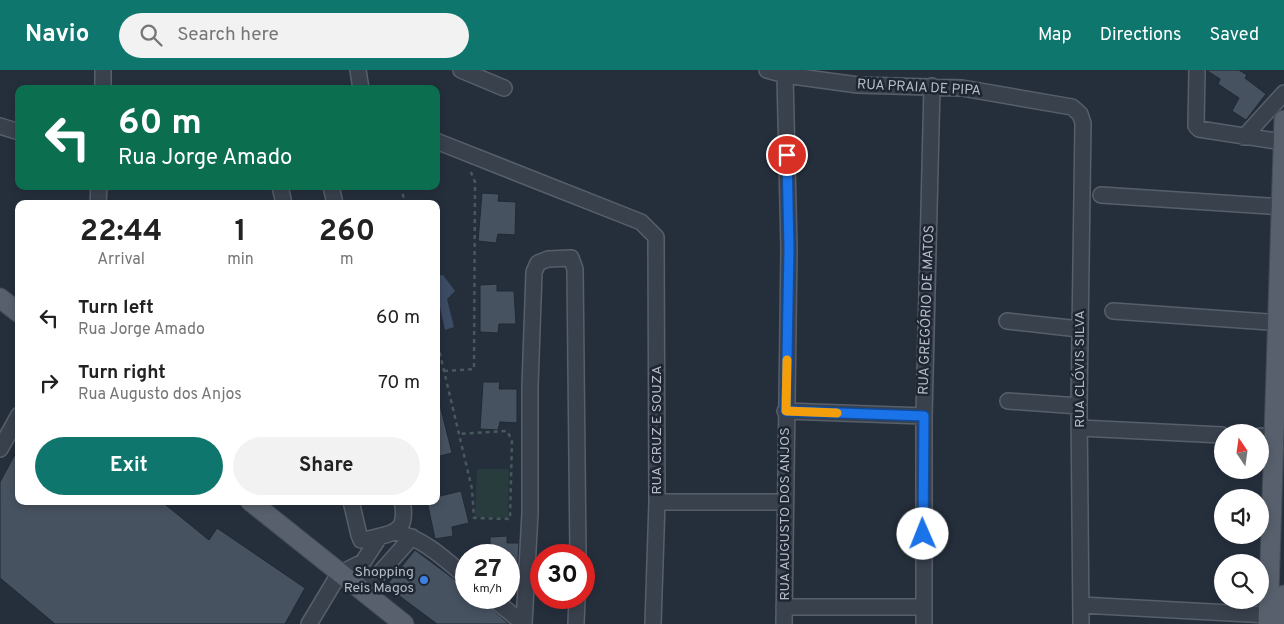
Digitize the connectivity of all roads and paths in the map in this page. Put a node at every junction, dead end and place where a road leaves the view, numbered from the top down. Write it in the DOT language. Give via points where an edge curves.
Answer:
graph roads {
  1 [pos="103,70"];
  2 [pos="358,70"];
  3 [pos="460,70"];
  4 [pos="767,70"];
  5 [pos="1197,70"];
  6 [pos="785,75"];
  7 [pos="103,85"];
  8 [pos="360,85"];
  9 [pos="932,86"];
  10 [pos="504,88"];
  11 [pos="1284,94"];
  12 [pos="1080,114"];
  13 [pos="1284,120"];
  14 [pos="0,126"];
  15 [pos="15,131"];
  16 [pos="1244,137"];
  17 [pos="1283,142"];
  18 [pos="440,143"];
  19 [pos="466,167"];
  20 [pos="1100,195"];
  21 [pos="1282,207"];
  22 [pos="0,298"];
  23 [pos="15,310"];
  24 [pos="1113,311"];
  25 [pos="1007,321"];
  26 [pos="1280,323"];
  27 [pos="1080,329"];
  28 [pos="440,354"];
  29 [pos="1279,367"];
  30 [pos="444,371"];
  31 [pos="1008,401"];
  32 [pos="1079,406"];
  33 [pos="786,411"];
  34 [pos="924,416"];
  35 [pos="15,422"];
  36 [pos="1080,428"];
  37 [pos="459,434"];
  38 [pos="1214,435"];
  39 [pos="1272,437"];
  40 [pos="0,448"];
  41 [pos="656,502"];
  42 [pos="785,502"];
  43 [pos="255,505"];
  44 [pos="352,505"];
  45 [pos="402,505"];
  46 [pos="395,532"];
  47 [pos="380,536"];
  48 [pos="412,537"];
  49 [pos="578,544"];
  50 [pos="455,568"];
  51 [pos="340,574"];
  52 [pos="363,592"];
  53 [pos="1284,595"];
  54 [pos="1081,604"];
  55 [pos="784,607"];
  56 [pos="924,607"];
  57 [pos="506,609"];
  58 [pos="577,609"];
  59 [pos="1273,621"];
  60 [pos="398,622"];
  61 [pos="309,624"];
  62 [pos="524,624"];
  63 [pos="576,624"];
  64 [pos="653,624"];
  65 [pos="784,624"];
  66 [pos="924,624"];
  67 [pos="1081,624"];
  1 -- 7 [label="street"];
  2 -- 8 [label="street"];
  3 -- 10 [label="street"];
  4 -- 6 [label="street, RUA PRAIA DE PIPA"];
  5 -- 16 [label="street" via="1196,126"];
  6 -- 9 [label="street, RUA PRAIA DE PIPA" via="858,85"];
  6 -- 33 [label="street, RUA AUGUSTO DOS ANJOS" via="789,249"];
  9 -- 12 [label="street, RUA PRAIA DE PIPA" via="1072,107"];
  9 -- 34 [label="street, RUA GREGÓRIO DE MATOS"];
  11 -- 16 [label="street"];
  12 -- 27 [label="street, RUA CLÓVIS SILVA"];
  13 -- 17 [label="main road"];
  14 -- 15 [label="street"];
  16 -- 17 [label="street"];
  17 -- 21 [label="main road"];
  18 -- 41 [label="street, RUA CRUZ E SOUZA" via="642,222 656,237"];
  19 -- 30 [label="path" via="472,171 475,182 474,369"];
  20 -- 21 [label="street"];
  21 -- 26 [label="main road"];
  22 -- 23 [label="main road"];
  24 -- 26 [label="street"];
  25 -- 27 [label="street"];
  26 -- 29 [label="main road"];
  27 -- 32 [label="street, RUA CLÓVIS SILVA"];
  28 -- 30 [label="path"];
  29 -- 39 [label="main road"];
  30 -- 37 [label="path"];
  31 -- 32 [label="street"];
  32 -- 36 [label="street, RUA CLÓVIS SILVA"];
  33 -- 34 [label="street"];
  33 -- 42 [label="street, RUA AUGUSTO DOS ANJOS"];
  34 -- 56 [label="street, RUA GREGÓRIO DE MATOS"];
  35 -- 40 [label="street"];
  36 -- 38 [label="street"];
  36 -- 54 [label="street, RUA CLÓVIS SILVA"];
  37 -- 37 [label="path" via="472,489 474,518 510,519 510,434 507,431"];
  39 -- 59 [label="main road"];
  41 -- 42 [label="street"];
  41 -- 64 [label="street, RUA CRUZ E SOUZA"];
  42 -- 55 [label="street, RUA AUGUSTO DOS ANJOS"];
  43 -- 51 [label="main road"];
  44 -- 47 [label="street" via="361,540"];
  45 -- 46 [label="street" via="404,520"];
  46 -- 47 [label="street"];
  46 -- 48 [label="street"];
  47 -- 51 [label="street" via="362,562"];
  48 -- 50 [label="street"];
  48 -- 52 [label="street"];
  49 -- 62 [label="street" via="575,269 571,258 559,257 538,263 534,272 530,513"];
  51 -- 52 [label="main road"];
  51 -- 61 [label="street"];
  52 -- 60 [label="main road"];
  53 -- 59 [label="main road"];
  54 -- 59 [label="street"];
  54 -- 67 [label="street, RUA CLÓVIS SILVA"];
  55 -- 56 [label="street"];
  55 -- 65 [label="street, RUA AUGUSTO DOS ANJOS"];
  56 -- 66 [label="street, RUA GREGÓRIO DE MATOS"];
  57 -- 62 [label="street"];
  58 -- 63 [label="street"];
}
